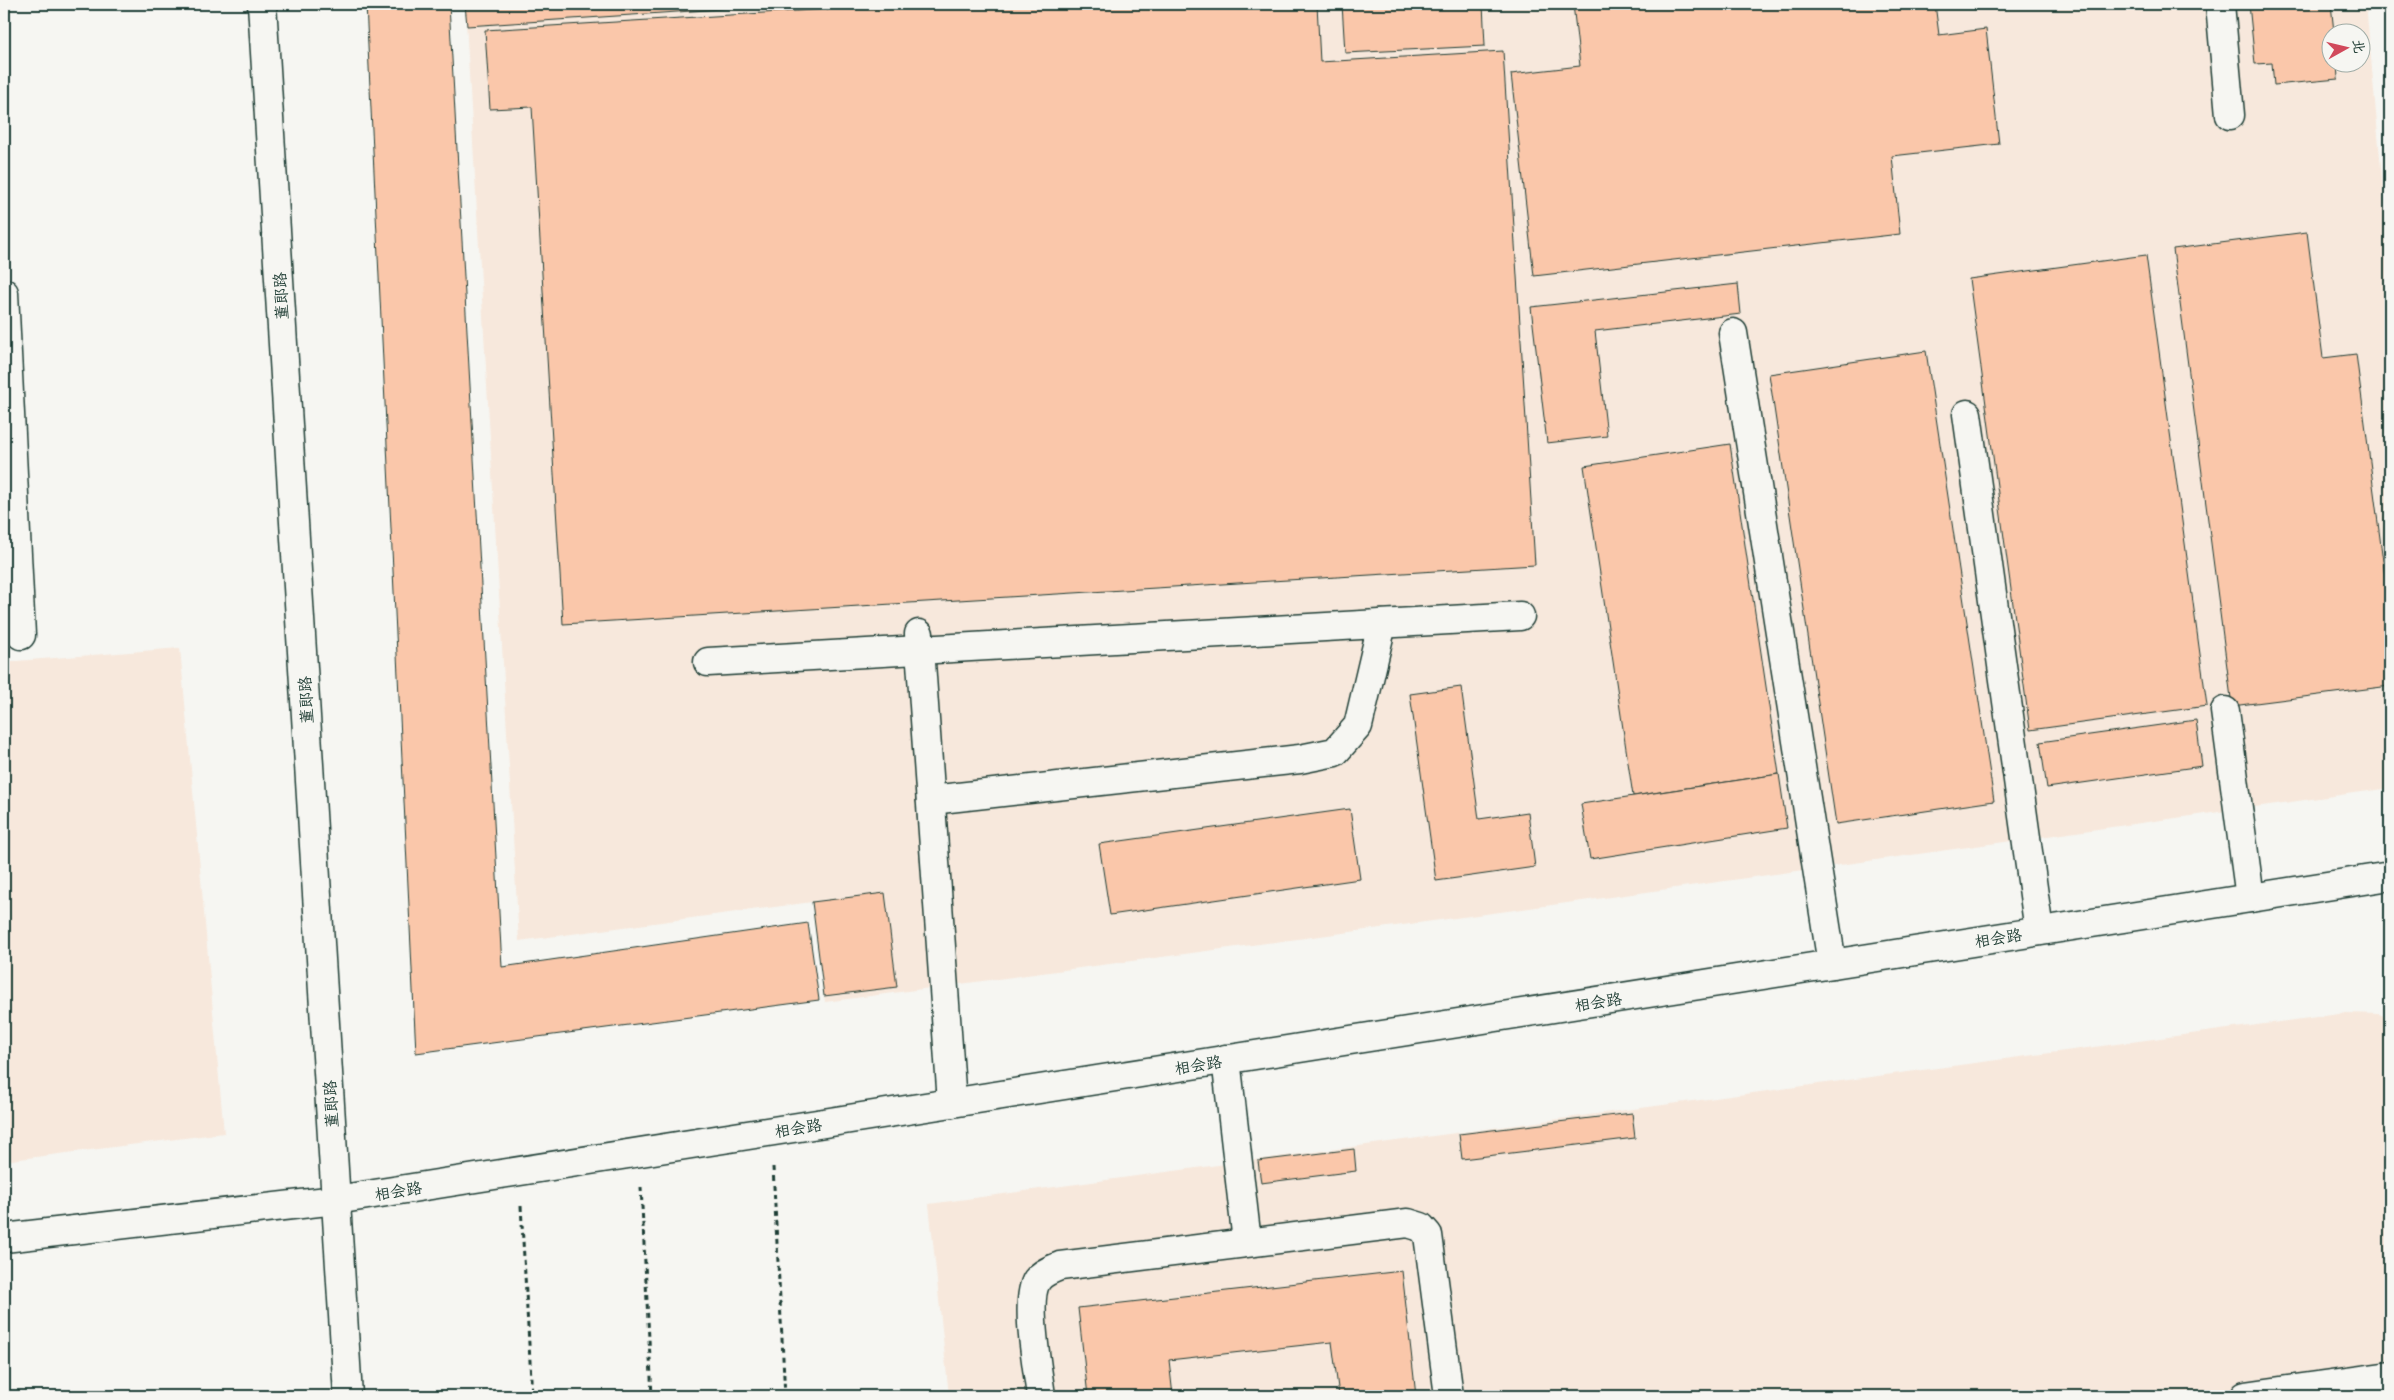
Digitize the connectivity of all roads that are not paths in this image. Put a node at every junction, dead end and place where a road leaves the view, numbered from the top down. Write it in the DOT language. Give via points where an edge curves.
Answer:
graph roads {
  1 [pos="262,4"];
  2 [pos="2220,4"];
  3 [pos="2230,115"];
  4 [pos="4,293"];
  5 [pos="1733,333"];
  6 [pos="1967,414"];
  7 [pos="1520,616"];
  8 [pos="1382,624"];
  9 [pos="22,635"];
  10 [pos="919,642"];
  11 [pos="708,662"];
  12 [pos="2225,711"];
  13 [pos="931,800"];
  14 [pos="2390,876"];
  15 [pos="2250,898"];
  16 [pos="2039,931"];
  17 [pos="1832,964"];
  18 [pos="1226,1059"];
  19 [pos="952,1103"];
  20 [pos="336,1200"];
  21 [pos="4,1238"];
  22 [pos="1247,1242"];
  23 [pos="2390,1376"];
  24 [pos="348,1396"];
  25 [pos="1041,1396"];
  26 [pos="1449,1396"];
  27 [pos="2245,1396"];
  1 -- 20 [label="street, 董郎路"];
  2 -- 3 [label="street"];
  4 -- 9 [label="street"];
  5 -- 17 [label="street"];
  6 -- 16 [label="street"];
  7 -- 8 [label="street"];
  8 -- 10 [label="street"];
  8 -- 13 [label="street" via="1358,726 1335,752"];
  10 -- 11 [label="street"];
  10 -- 13 [label="street"];
  12 -- 15 [label="street"];
  13 -- 19 [label="street"];
  14 -- 15 [label="street, 相会路"];
  15 -- 16 [label="street, 相会路"];
  16 -- 17 [label="street, 相会路"];
  17 -- 18 [label="street, 相会路"];
  18 -- 19 [label="street, 相会路"];
  18 -- 22 [label="street"];
  19 -- 20 [label="street, 相会路"];
  20 -- 21 [label="street, 相会路"];
  20 -- 24 [label="street, 董郎路"];
  22 -- 25 [label="street" via="1050,1269 1038,1280 1032,1295"];
  22 -- 26 [label="street" via="1394,1223 1420,1227 1428,1235"];
  23 -- 27 [label="street"];
}
